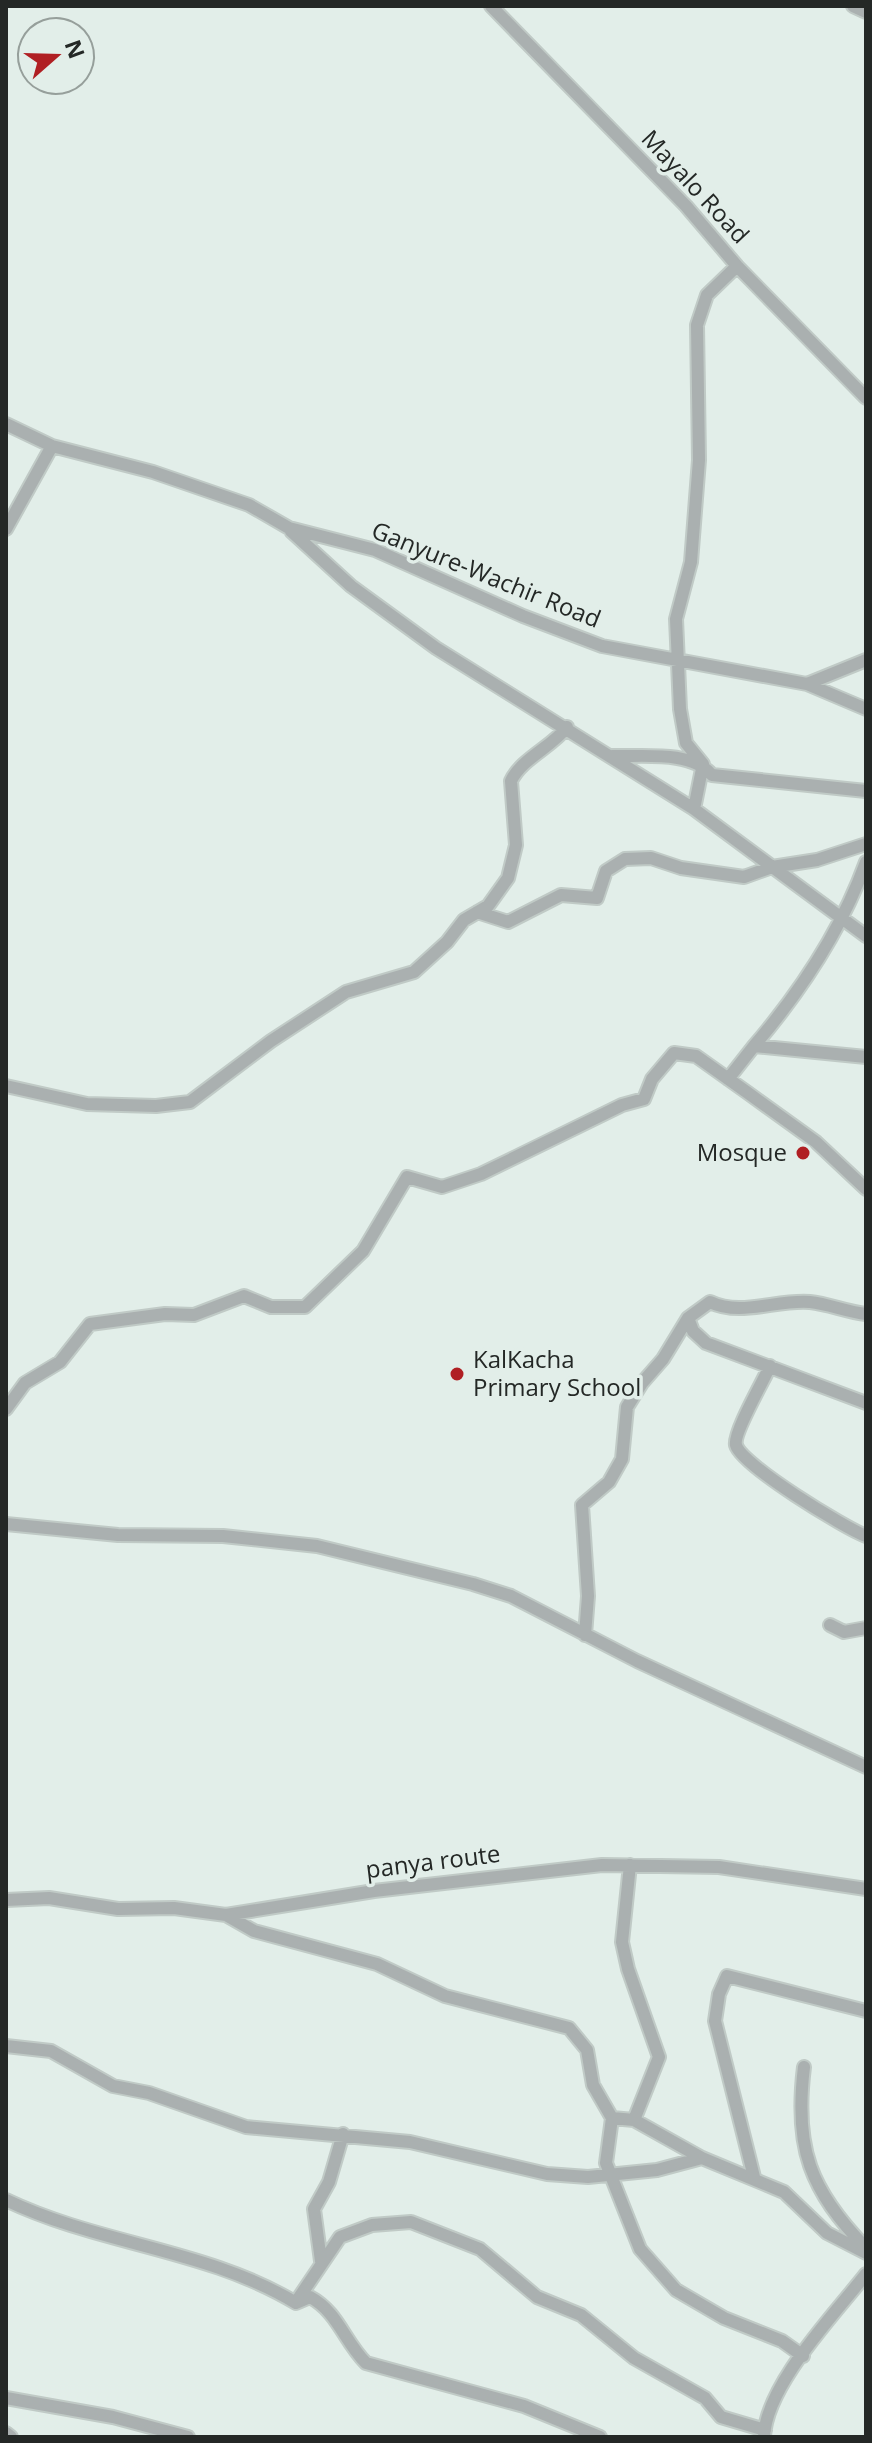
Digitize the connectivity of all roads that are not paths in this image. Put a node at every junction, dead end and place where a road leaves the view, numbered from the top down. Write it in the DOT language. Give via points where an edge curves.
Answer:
graph roads {
  1 [pos="491,6"];
  2 [pos="853,6"];
  3 [pos="866,12"];
  4 [pos="737,266"];
  5 [pos="866,398"];
  6 [pos="6,424"];
  7 [pos="52,446"];
  8 [pos="289,528"];
  9 [pos="6,529"];
  10 [pos="866,660"];
  11 [pos="678,661"];
  12 [pos="807,684"];
  13 [pos="866,709"];
  14 [pos="567,727"];
  15 [pos="609,756"];
  16 [pos="703,764"];
  17 [pos="866,791"];
  18 [pos="694,809"];
  19 [pos="866,844"];
  20 [pos="866,862"];
  21 [pos="772,867"];
  22 [pos="477,912"];
  23 [pos="842,920"];
  24 [pos="866,936"];
  25 [pos="754,1046"];
  26 [pos="866,1057"];
  27 [pos="728,1079"];
  28 [pos="6,1086"];
  29 [pos="866,1189"];
  30 [pos="866,1314"];
  31 [pos="688,1318"];
  32 [pos="770,1366"];
  33 [pos="866,1403"];
  34 [pos="6,1409"];
  35 [pos="6,1524"];
  36 [pos="866,1536"];
  37 [pos="830,1625"];
  38 [pos="866,1628"];
  39 [pos="585,1635"];
  40 [pos="866,1767"];
  41 [pos="630,1865"];
  42 [pos="866,1889"];
  43 [pos="6,1900"];
  44 [pos="226,1915"];
  45 [pos="866,2011"];
  46 [pos="6,2046"];
  47 [pos="804,2067"];
  48 [pos="612,2118"];
  49 [pos="634,2120"];
  50 [pos="343,2134"];
  51 [pos="702,2158"];
  52 [pos="612,2177"];
  53 [pos="754,2177"];
  54 [pos="6,2200"];
  55 [pos="866,2250"];
  56 [pos="321,2261"];
  57 [pos="866,2274"];
  58 [pos="296,2303"];
  59 [pos="803,2356"];
  60 [pos="6,2398"];
  61 [pos="142,2423"];
  62 [pos="6,2433"];
  63 [pos="764,2433"];
  64 [pos="11,2437"];
  65 [pos="138,2437"];
  66 [pos="188,2437"];
  67 [pos="600,2437"];
  1 -- 4 [label="street, Mayalo Road" via="686,206"];
  2 -- 3 [label="street"];
  4 -- 5 [label="street, Mayalo Road"];
  4 -- 11 [label="street" via="707,295 697,325 699,460 691,562 676,619"];
  6 -- 7 [label="street, Ganyure-Wachir Road"];
  7 -- 8 [label="street, Ganyure-Wachir Road" via="153,472 249,505"];
  7 -- 9 [label="street"];
  8 -- 11 [label="street, Ganyure-Wachir Road" via="375,550 602,646"];
  8 -- 14 [label="street" via="351,586 436,648"];
  10 -- 12 [label="street"];
  11 -- 12 [label="street, Ganyure-Wachir Road"];
  11 -- 16 [label="street" via="686,743"];
  12 -- 13 [label="street, Ganyure-Wachir Road"];
  14 -- 15 [label="street"];
  14 -- 22 [label="street" via="515,772 514,861 488,906"];
  15 -- 16 [label="street"];
  15 -- 18 [label="street"];
  16 -- 17 [label="street" via="712,775"];
  16 -- 18 [label="street"];
  18 -- 21 [label="street"];
  19 -- 21 [label="street"];
  20 -- 23 [label="street"];
  21 -- 22 [label="street" via="744,877 651,858 625,859 606,871 597,898 561,895 508,922"];
  21 -- 23 [label="street"];
  22 -- 28 [label="street" via="414,972 346,992 190,1102 87,1104"];
  23 -- 24 [label="street"];
  23 -- 25 [label="street" via="788,1006"];
  25 -- 26 [label="street"];
  25 -- 27 [label="street"];
  27 -- 29 [label="street" via="816,1142"];
  27 -- 34 [label="street" via="696,1056 674,1053 652,1079 644,1099 442,1187 407,1177 363,1251 305,1307 271,1307 244,1296 194,1315 90,1324 60,1362 25,1383"];
  30 -- 31 [label="street" via="813,1302 752,1308 710,1302"];
  31 -- 32 [label="street" via="706,1343"];
  31 -- 39 [label="street" via="627,1407 622,1459 609,1482 582,1505"];
  32 -- 33 [label="street"];
  32 -- 36 [label="street" via="737,1437 740,1451 783,1487"];
  35 -- 39 [label="street" via="317,1546 511,1596"];
  37 -- 38 [label="street" via="844,1632"];
  39 -- 40 [label="street"];
  41 -- 42 [label="street, panya route" via="719,1867"];
  41 -- 44 [label="street, panya route" via="543,1869"];
  41 -- 49 [label="street" via="622,1942 659,2057"];
  43 -- 44 [label="street, panya route" via="49,1898 118,1909 174,1908"];
  44 -- 48 [label="street" via="254,1931 377,1964 445,1996 569,2028 587,2050 593,2085"];
  45 -- 53 [label="street" via="727,1976 715,2021"];
  46 -- 50 [label="street" via="51,2051 113,2086 246,2127 298,2135"];
  47 -- 55 [label="street" via="799,2104 808,2168 834,2215"];
  48 -- 49 [label="street"];
  48 -- 52 [label="street" via="606,2163"];
  49 -- 51 [label="street"];
  50 -- 52 [label="street" via="410,2142 547,2174"];
  50 -- 56 [label="street" via="329,2182 314,2209"];
  51 -- 52 [label="street"];
  51 -- 53 [label="street"];
  52 -- 59 [label="street" via="640,2249 676,2290"];
  53 -- 55 [label="street" via="784,2192 827,2233"];
  54 -- 58 [label="street" via="130,2245 210,2263"];
  56 -- 58 [label="street"];
  56 -- 63 [label="street" via="340,2237 372,2225 411,2222 432,2229 480,2249 537,2297 581,2315 634,2358 705,2398 721,2417"];
  57 -- 59 [label="street"];
  58 -- 67 [label="street" via="310,2297 325,2305 366,2363 524,2406"];
  59 -- 63 [label="street" via="768,2414"];
  60 -- 61 [label="street"];
  61 -- 65 [label="street"];
  61 -- 66 [label="street"];
  62 -- 64 [label="street"];
}
